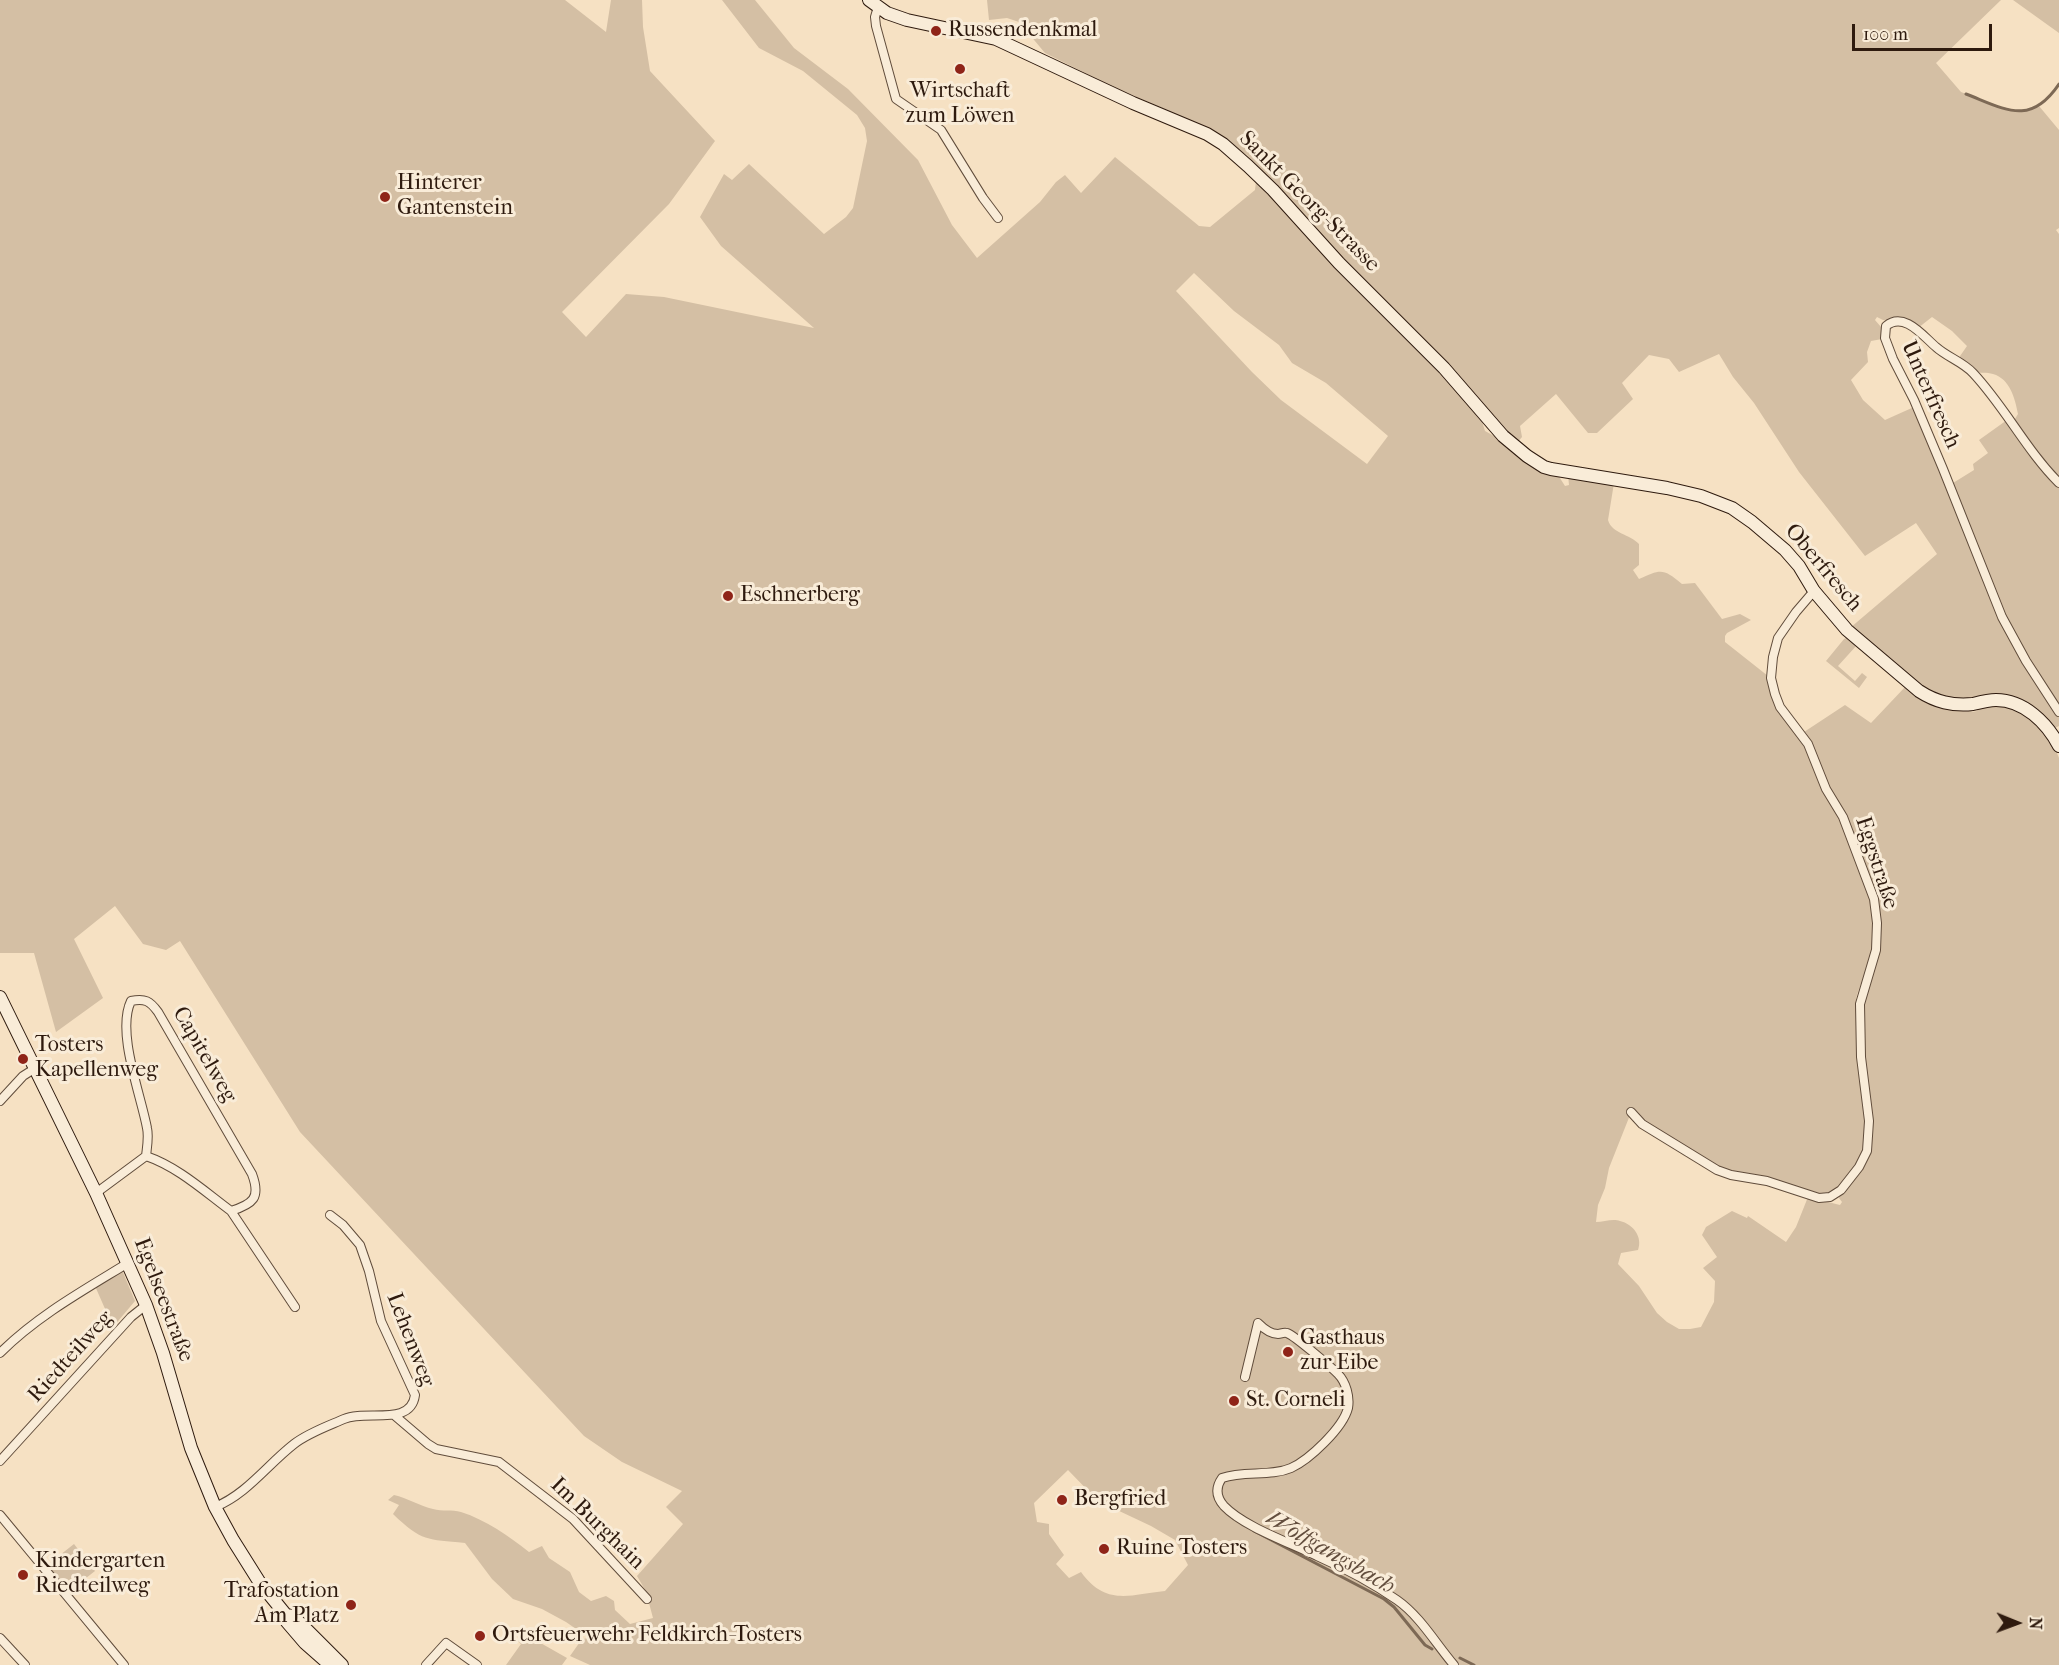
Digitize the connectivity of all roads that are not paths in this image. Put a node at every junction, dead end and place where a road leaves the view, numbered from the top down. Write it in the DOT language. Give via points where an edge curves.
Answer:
graph roads {
  1 [pos="873,4"];
  2 [pos="998,218"];
  3 [pos="1482,411"];
  4 [pos="2059,483"];
  5 [pos="1814,591"];
  6 [pos="2059,712"];
  7 [pos="2058,740"];
  8 [pos="0,997"];
  9 [pos="34,1069"];
  10 [pos="0,1101"];
  11 [pos="1631,1112"];
  12 [pos="146,1156"];
  13 [pos="96,1193"];
  14 [pos="231,1211"];
  15 [pos="330,1215"];
  16 [pos="128,1263"];
  17 [pos="146,1305"];
  18 [pos="295,1307"];
  19 [pos="0,1353"];
  20 [pos="1245,1377"];
  21 [pos="394,1415"];
  22 [pos="0,1461"];
  23 [pos="215,1507"];
  24 [pos="0,1515"];
  25 [pos="648,1599"];
  26 [pos="286,1614"];
  27 [pos="0,1638"];
  28 [pos="25,1665"];
  29 [pos="124,1665"];
  30 [pos="330,1665"];
  31 [pos="342,1665"];
  32 [pos="426,1665"];
  33 [pos="477,1665"];
  34 [pos="1454,1665"];
  1 -- 2 [label="street" via="896,99 942,130"];
  1 -- 3 [label="street, Sankt Georg-Strasse" via="907,20 996,39 1223,144 1273,190"];
  3 -- 5 [label="street, Oberfresch" via="1514,446 1544,467 1678,491 1732,508 1785,550"];
  4 -- 6 [label="street, Unterfresch" via="1967,367 1908,324 1886,326 1885,338 1893,359 1914,400 2002,617"];
  5 -- 7 [label="street, Oberfresch" via="1847,630 1930,698 1947,704 1997,700 2013,703 2032,714"];
  5 -- 11 [label="street, Eggstraße" via="1779,638 1771,668 1772,686 1780,707 1808,744 1826,789 1843,817 1874,899 1876,950 1860,1004 1861,1057 1869,1121 1864,1158 1841,1190 1819,1198 1717,1170 1642,1124"];
  8 -- 9 [label="street, Egelseestraße"];
  9 -- 10 [label="street"];
  9 -- 13 [label="street, Egelseestraße"];
  12 -- 13 [label="street"];
  12 -- 14 [label="street" via="177,1171"];
  12 -- 14 [label="street, Capitelweg" via="148,1131 134,1079 127,1027 131,1001 141,999 150,1001 158,1012 252,1174 257,1191 253,1201"];
  13 -- 16 [label="street, Egelseestraße"];
  14 -- 18 [label="street"];
  15 -- 21 [label="street, Lehenweg" via="360,1245 381,1321 415,1395 406,1412"];
  16 -- 17 [label="street, Egelseestraße"];
  16 -- 19 [label="street" via="66,1301"];
  17 -- 22 [label="street, Riedteilweg"];
  17 -- 23 [label="street, Egelseestraße" via="190,1448"];
  20 -- 34 [label="street" via="1258,1323 1271,1332 1287,1333 1338,1375 1345,1385 1348,1408 1332,1434 1303,1461 1290,1468 1222,1478 1217,1490 1224,1506 1276,1538 1398,1600"];
  21 -- 23 [label="street, Lehenweg" via="346,1418 296,1442 231,1500"];
  21 -- 25 [label="street, Im Burghain" via="436,1449 499,1462 573,1519"];
  23 -- 26 [label="street, Egelseestraße" via="260,1583"];
  24 -- 29 [label="street"];
  26 -- 30 [label="street, Egelseestraße" via="287,1622 300,1638"];
  26 -- 31 [label="street, Egelseestraße" via="293,1616"];
  27 -- 28 [label="street"];
  32 -- 33 [label="street" via="447,1643"];
}
